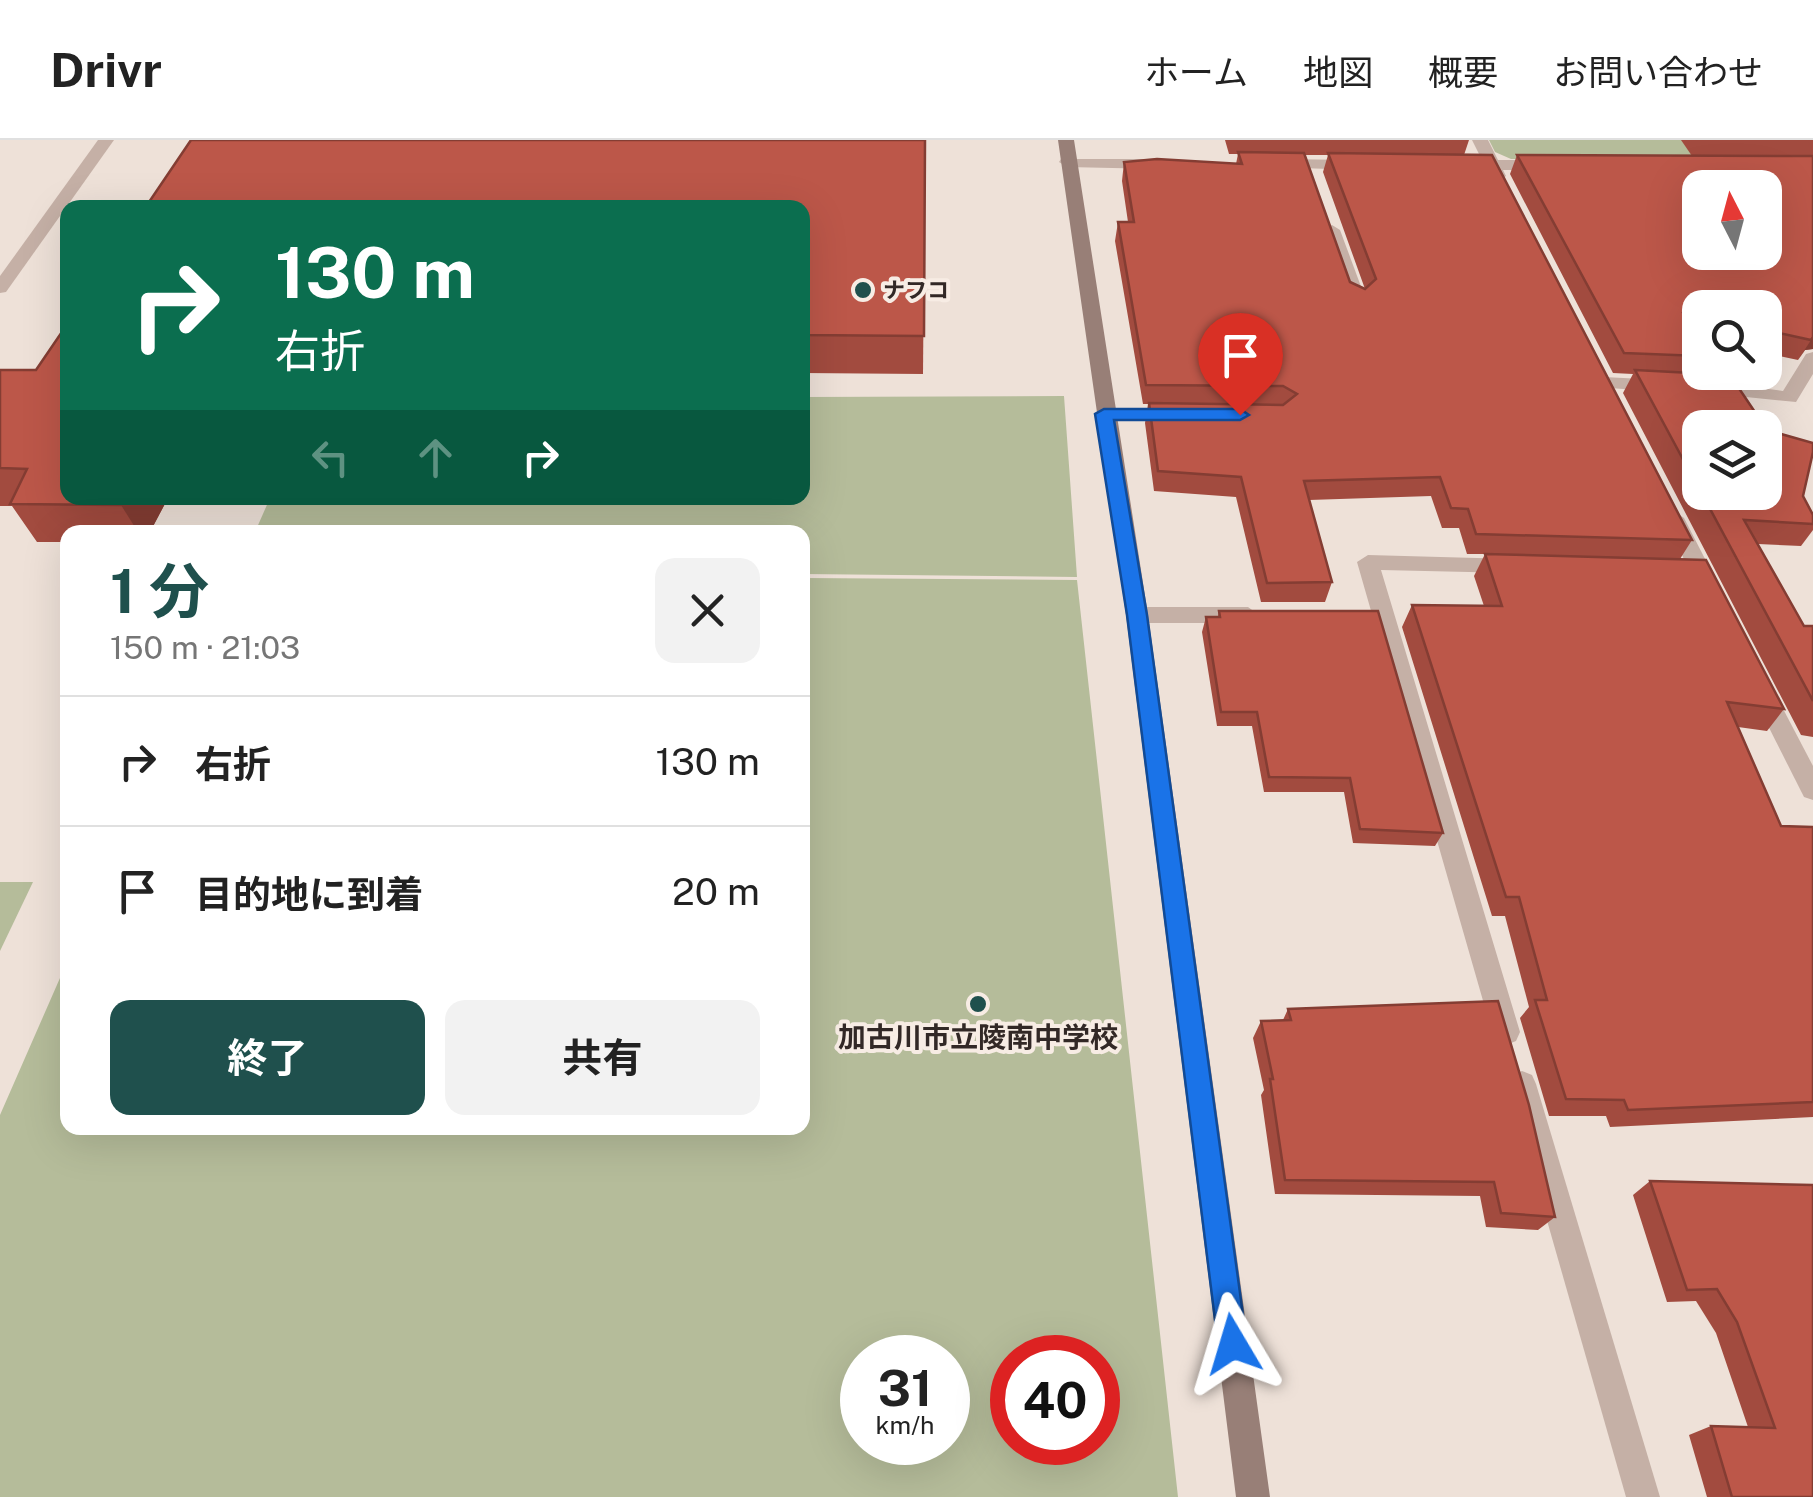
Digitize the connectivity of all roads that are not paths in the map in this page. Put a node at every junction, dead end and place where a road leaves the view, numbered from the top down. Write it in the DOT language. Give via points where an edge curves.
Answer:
graph roads {
  1 [pos="106,140"];
  2 [pos="1480,140"];
  3 [pos="1067,151"];
  4 [pos="1170,164"];
  5 [pos="1268,164"];
  6 [pos="1382,165"];
  7 [pos="1437,165"];
  8 [pos="1492,165"];
  9 [pos="1568,166"];
  10 [pos="1510,198"];
  11 [pos="63,200"];
  12 [pos="60,204"];
  13 [pos="1326,216"];
  14 [pos="0,288"];
  15 [pos="1357,300"];
  16 [pos="1813,358"];
  17 [pos="1604,383"];
  18 [pos="1104,414"];
  19 [pos="1204,415"];
  20 [pos="1666,502"];
  21 [pos="1544,567"];
  22 [pos="1662,570"];
  23 [pos="1701,571"];
  24 [pos="1718,605"];
  25 [pos="1272,614"];
  26 [pos="1137,615"];
  27 [pos="1752,672"];
  28 [pos="1813,790"];
  29 [pos="1253,1497"];
  30 [pos="1644,1497"];
  1 -- 11 [label="street"];
  2 -- 8 [label="street"];
  3 -- 4 [label="street"];
  3 -- 18 [label="street"];
  5 -- 6 [label="street" via="1311,173"];
  7 -- 8 [label="street"];
  8 -- 9 [label="street"];
  8 -- 10 [label="street"];
  12 -- 14 [label="street"];
  13 -- 15 [label="street"];
  16 -- 17 [label="street" via="1789,398"];
  18 -- 19 [label="street"];
  18 -- 26 [label="street"];
  20 -- 23 [label="street"];
  21 -- 30 [label="street" via="1368,562 1374,613"];
  22 -- 23 [label="street"];
  23 -- 24 [label="street"];
  25 -- 26 [label="street"];
  26 -- 29 [label="street"];
  27 -- 28 [label="street"];
}
